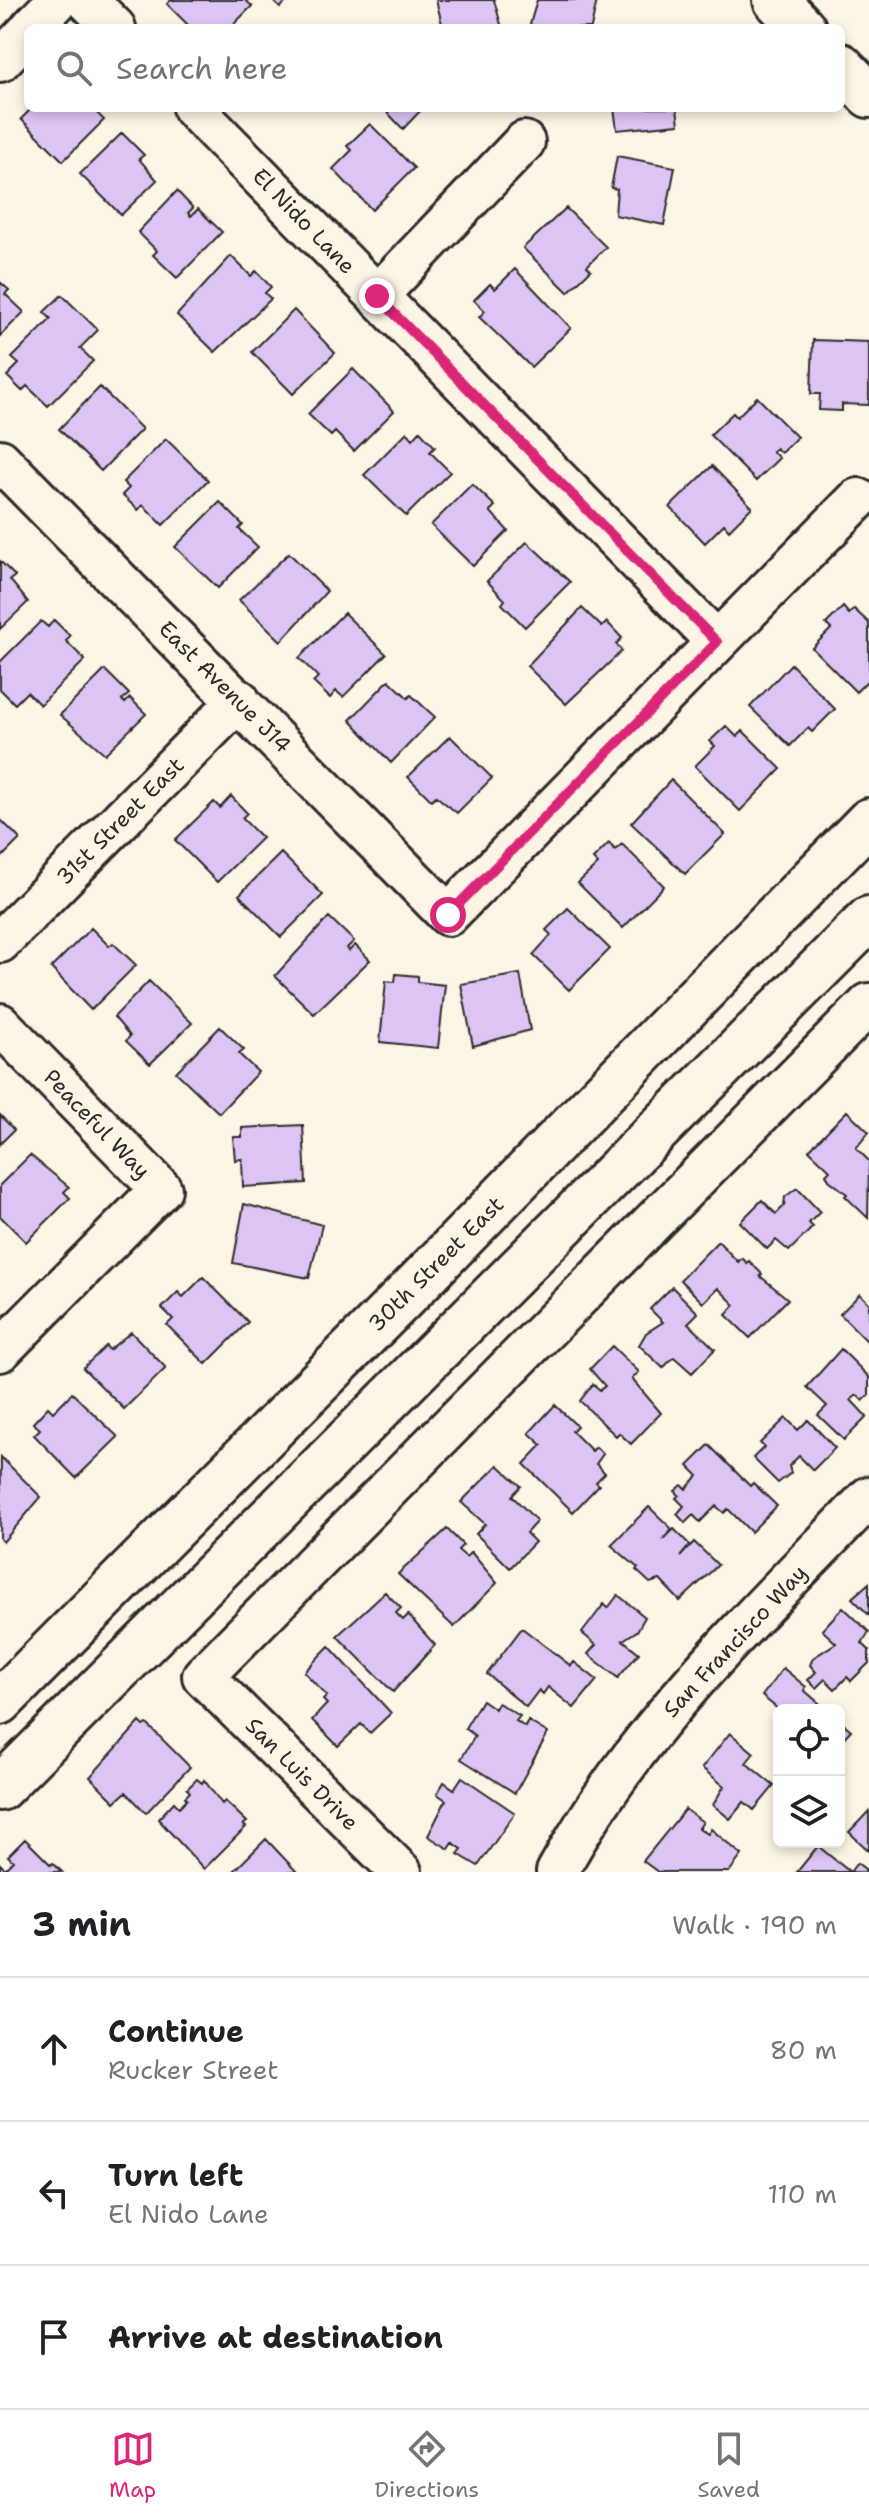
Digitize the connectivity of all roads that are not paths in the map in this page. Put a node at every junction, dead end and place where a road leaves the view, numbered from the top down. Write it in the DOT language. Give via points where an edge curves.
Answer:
graph roads {
  1 [pos="58,0"];
  2 [pos="87,0"];
  3 [pos="776,0"];
  4 [pos="36,24"];
  5 [pos="111,24"];
  6 [pos="799,24"];
  7 [pos="24,36"];
  8 [pos="0,61"];
  9 [pos="845,70"];
  10 [pos="869,95"];
  11 [pos="197,112"];
  12 [pos="524,142"];
  13 [pos="377,296"];
  14 [pos="0,460"];
  15 [pos="858,499"];
  16 [pos="717,642"];
  17 [pos="239,700"];
  18 [pos="869,821"];
  19 [pos="869,919"];
  20 [pos="0,942"];
  21 [pos="869,1004"];
  22 [pos="0,1024"];
  23 [pos="0,1351"];
  24 [pos="869,1497"];
  25 [pos="0,1702"];
  26 [pos="0,1788"];
  27 [pos="401,1872"];
  28 [pos="557,1872"];
  1 -- 4 [label="street"];
  2 -- 5 [label="street"];
  3 -- 6 [label="main road"];
  7 -- 8 [label="street"];
  9 -- 10 [label="main road"];
  11 -- 13 [label="street, El Nido Lane"];
  12 -- 13 [label="street"];
  13 -- 16 [label="street, El Nido Lane"];
  14 -- 17 [label="street, East Avenue J14"];
  15 -- 16 [label="street"];
  16 -- 17 [label="street, East Avenue J14" via="448,915"];
  17 -- 20 [label="street, 31st Street East"];
  18 -- 25 [label="main road, 30th Street East"];
  19 -- 26 [label="main road"];
  21 -- 27 [label="street, San Luis Drive" via="203,1676"];
  22 -- 23 [label="street, Peaceful Way" via="161,1189"];
  24 -- 28 [label="street, San Francisco Way" via="683,1691 579,1831"];
}
